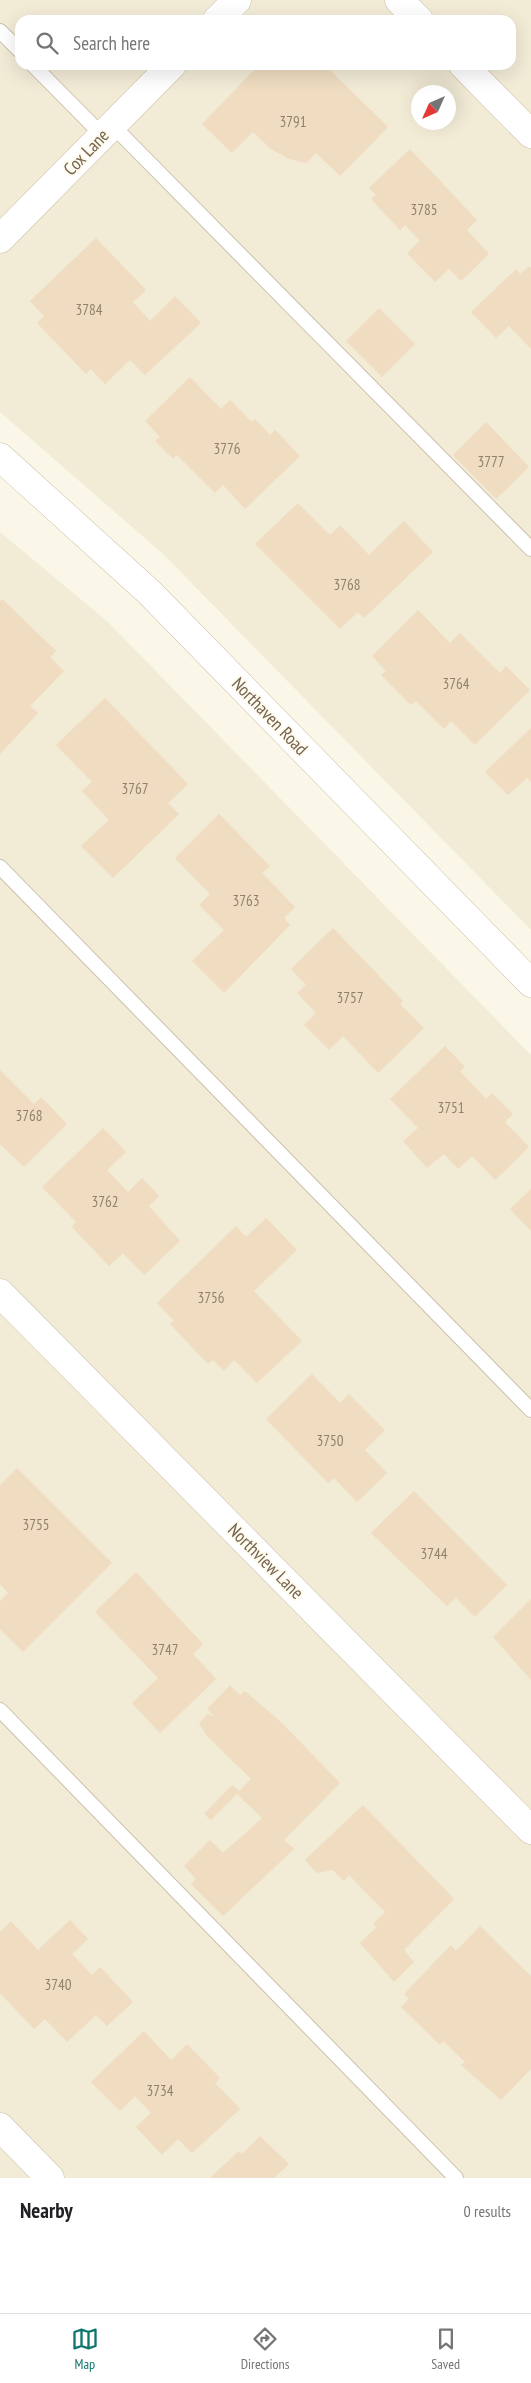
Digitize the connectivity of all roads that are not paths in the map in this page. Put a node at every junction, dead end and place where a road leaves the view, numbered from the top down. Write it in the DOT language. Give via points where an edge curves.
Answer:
graph roads {
  1 [pos="237,0"];
  2 [pos="400,0"];
  3 [pos="222,15"];
  4 [pos="414,15"];
  5 [pos="0,31"];
  6 [pos="15,46"];
  7 [pos="39,70"];
  8 [pos="167,70"];
  9 [pos="468,70"];
  10 [pos="107,130"];
  11 [pos="531,134"];
  12 [pos="0,239"];
  13 [pos="0,457"];
  14 [pos="531,550"];
  15 [pos="0,867"];
  16 [pos="531,983"];
  17 [pos="0,1293"];
  18 [pos="531,1410"];
  19 [pos="0,1710"];
  20 [pos="531,1830"];
  21 [pos="0,2127"];
  22 [pos="50,2178"];
  23 [pos="456,2178"];
  1 -- 3 [label="street"];
  2 -- 4 [label="street"];
  5 -- 6 [label="lane"];
  7 -- 10 [label="lane"];
  8 -- 10 [label="street, Cox Lane"];
  9 -- 11 [label="street"];
  10 -- 12 [label="street, Cox Lane"];
  10 -- 14 [label="lane"];
  13 -- 16 [label="street, Northaven Road" via="149,592"];
  15 -- 18 [label="lane"];
  17 -- 20 [label="street, Northview Lane"];
  19 -- 23 [label="lane"];
  21 -- 22 [label="street"];
}
